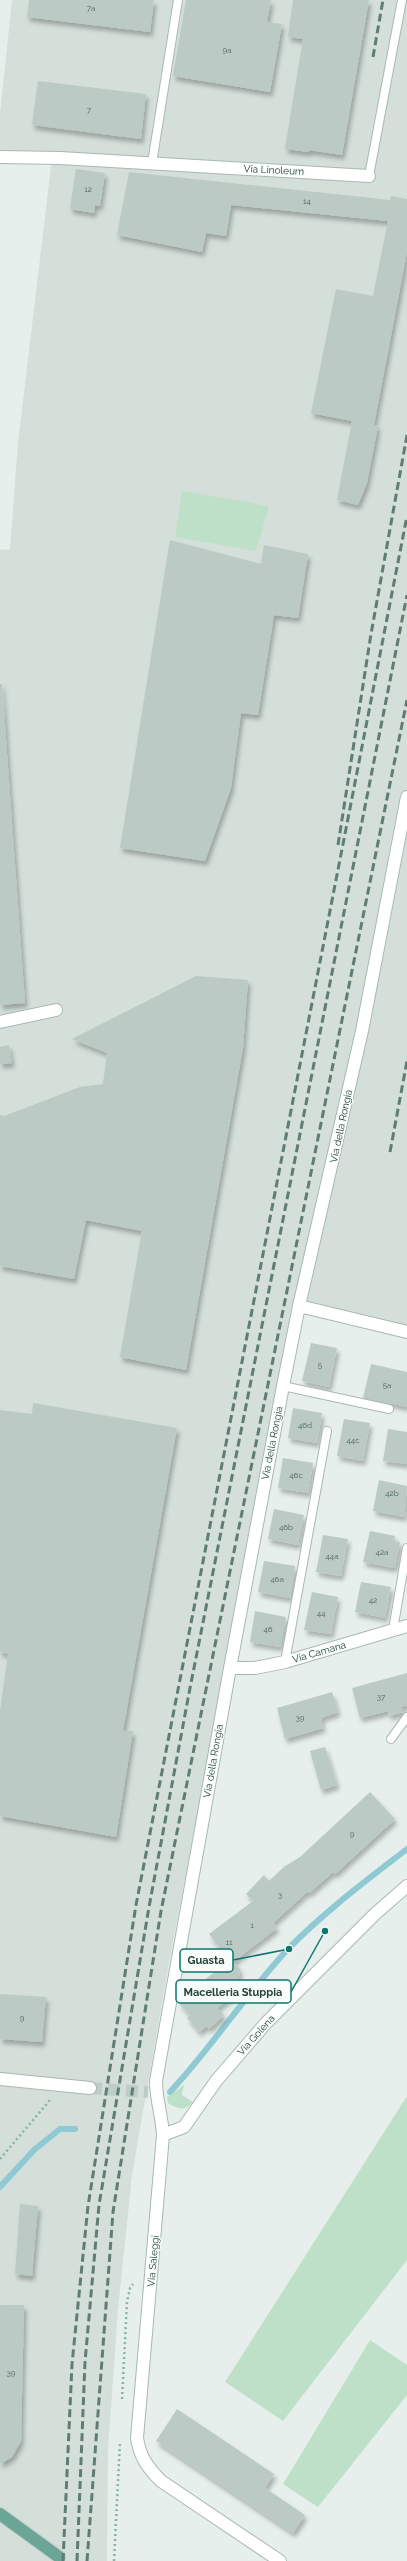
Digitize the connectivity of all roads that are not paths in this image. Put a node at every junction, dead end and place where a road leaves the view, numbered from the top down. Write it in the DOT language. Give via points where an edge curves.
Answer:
graph roads {
  1 [pos="178,0"];
  2 [pos="402,0"];
  3 [pos="0,157"];
  4 [pos="152,163"];
  5 [pos="369,176"];
  6 [pos="407,797"];
  7 [pos="56,1010"];
  8 [pos="0,1022"];
  9 [pos="299,1306"];
  10 [pos="407,1332"];
  11 [pos="283,1386"];
  12 [pos="389,1408"];
  13 [pos="327,1431"];
  14 [pos="407,1548"];
  15 [pos="407,1626"];
  16 [pos="393,1630"];
  17 [pos="285,1662"];
  18 [pos="230,1668"];
  19 [pos="407,1717"];
  20 [pos="391,1739"];
  21 [pos="407,1886"];
  22 [pos="0,2079"];
  23 [pos="90,2088"];
  24 [pos="152,2092"];
  25 [pos="163,2135"];
  26 [pos="0,2514"];
  27 [pos="59,2557"];
  28 [pos="280,2561"];
  1 -- 4 [label="lane"];
  2 -- 5 [label="lane, Via Linoleum"];
  3 -- 4 [label="street, Via Linoleum"];
  4 -- 5 [label="street, Via Linoleum"];
  6 -- 9 [label="street, Via della Rongia" via="362,1031"];
  7 -- 8 [label="street"];
  9 -- 10 [label="street"];
  9 -- 11 [label="street, Via della Rongia"];
  11 -- 12 [label="lane"];
  11 -- 18 [label="street, Via della Rongia"];
  13 -- 17 [label="lane"];
  14 -- 16 [label="lane"];
  15 -- 16 [label="street, Via Camana"];
  16 -- 17 [label="street, Via Camana"];
  17 -- 18 [label="street, Via Camana" via="255,1668"];
  18 -- 24 [label="street, Via della Rongia"];
  19 -- 20 [label="lane"];
  21 -- 25 [label="street, Via Golena" via="375,1914 266,2023 216,2080 184,2127"];
  22 -- 23 [label="street"];
  24 -- 25 [label="street, Via Saleggi"];
  25 -- 28 [label="street, Via Saleggi" via="137,2438 139,2453 148,2468 161,2481"];
  26 -- 27 [label="main road"];
}
